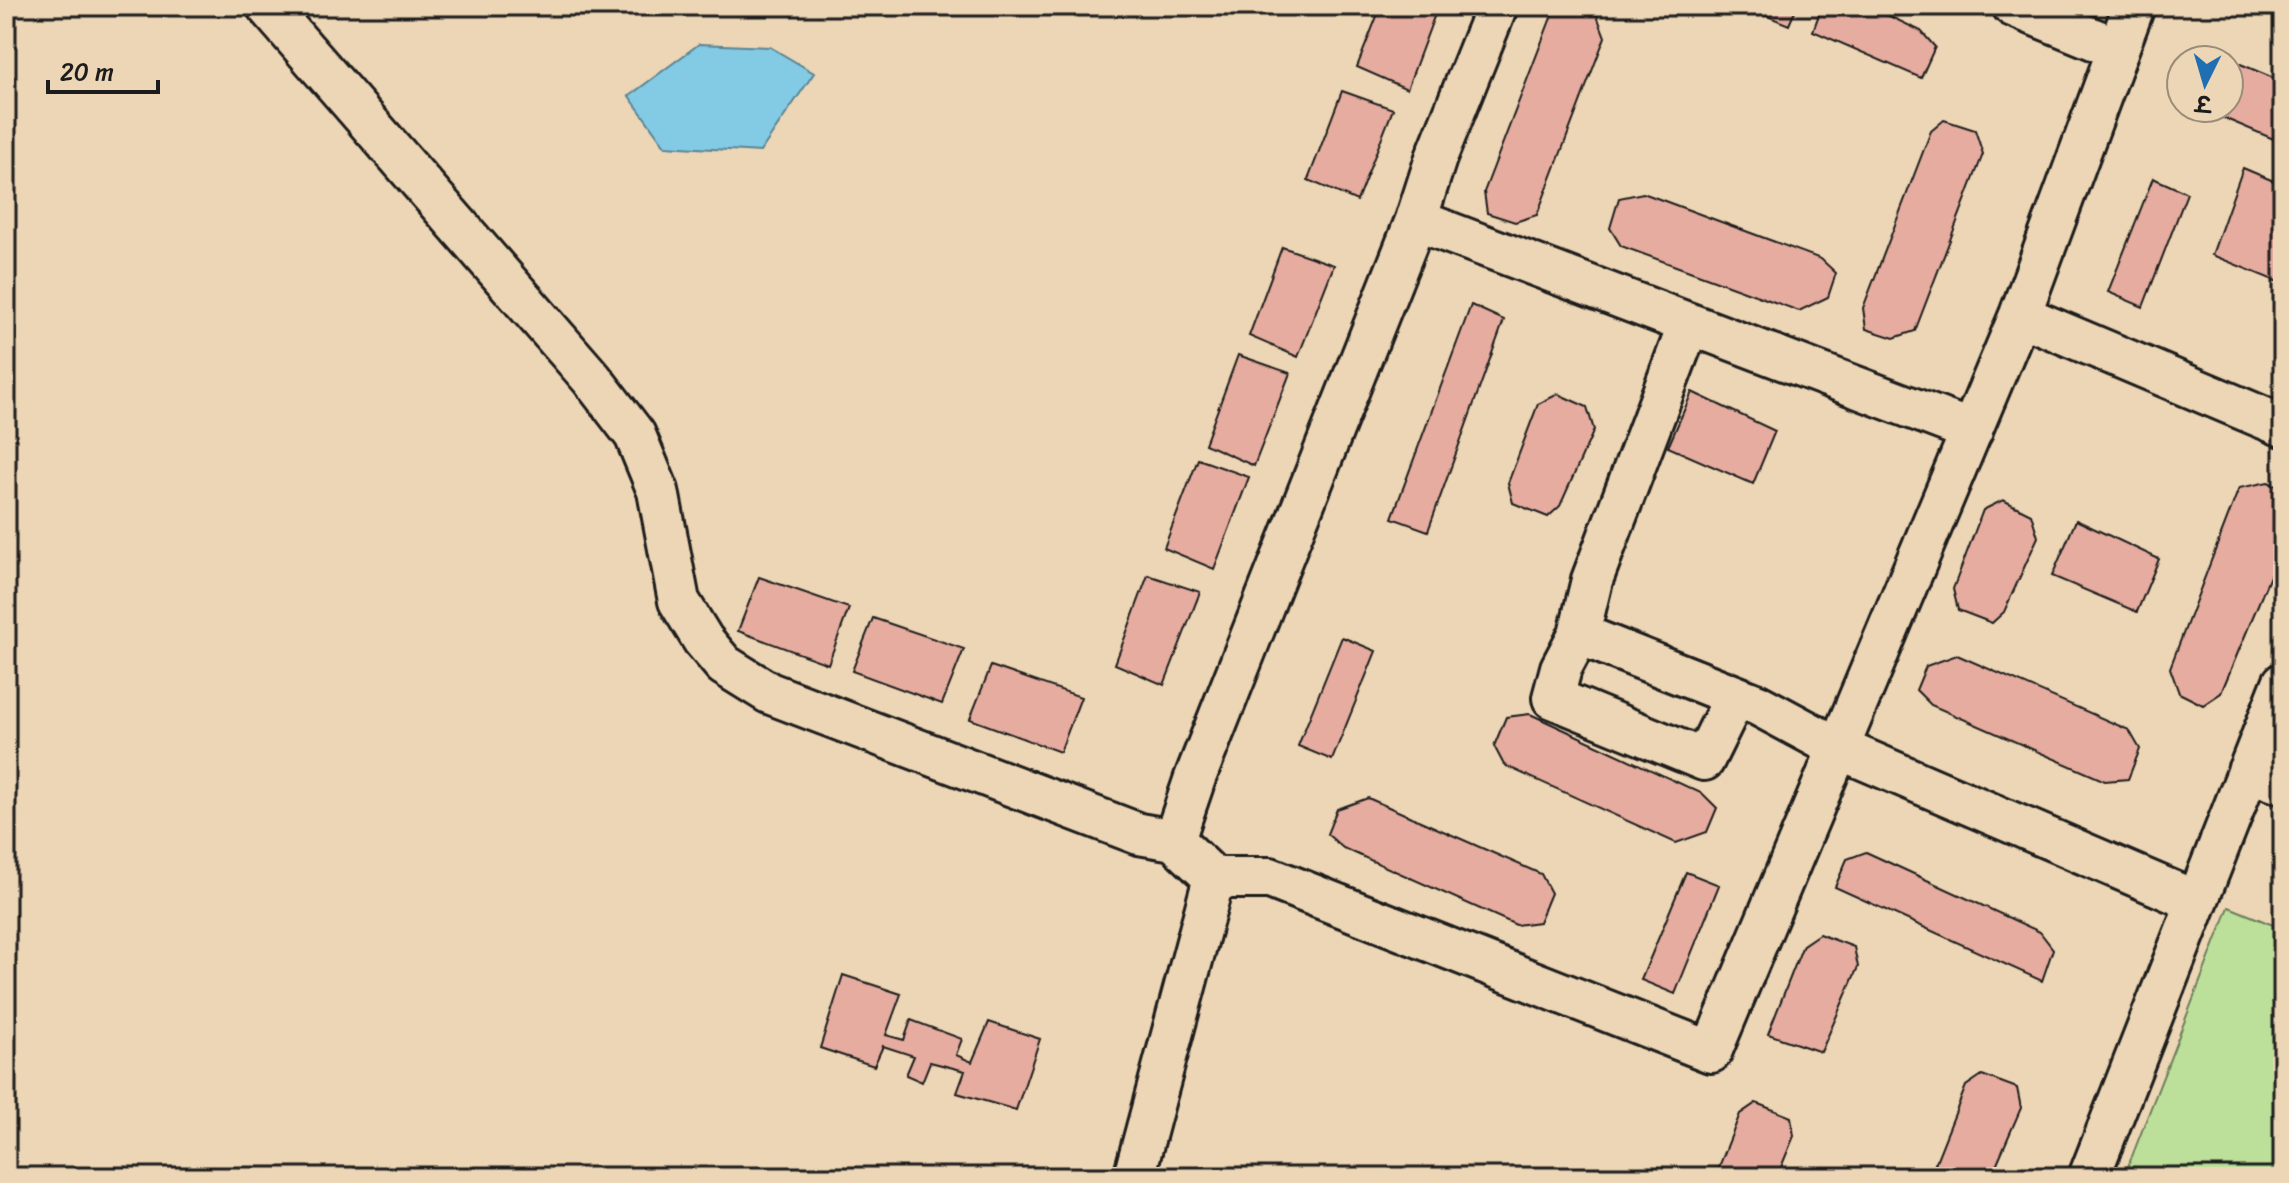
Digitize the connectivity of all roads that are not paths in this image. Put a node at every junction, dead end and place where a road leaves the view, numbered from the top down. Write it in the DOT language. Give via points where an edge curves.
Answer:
graph roads {
  1 [pos="267,6"];
  2 [pos="1497,6"];
  3 [pos="2013,6"];
  4 [pos="2134,6"];
  5 [pos="2118,49"];
  6 [pos="1416,220"];
  7 [pos="2020,315"];
  8 [pos="1689,324"];
  9 [pos="2283,426"];
  10 [pos="1972,431"];
  11 [pos="1579,634"];
  12 [pos="2283,683"];
  13 [pos="1735,697"];
  14 [pos="1838,748"];
  15 [pos="2266,778"];
  16 [pos="1174,840"];
  17 [pos="1214,878"];
  18 [pos="2197,902"];
  19 [pos="1134,1177"];
  20 [pos="2089,1177"];
  1 -- 16 [label="street" via="635,435 658,491 679,601 724,665 769,693 1139,834"];
  2 -- 6 [label="street"];
  3 -- 5 [label="street"];
  4 -- 5 [label="street"];
  5 -- 7 [label="street"];
  6 -- 8 [label="street"];
  6 -- 16 [label="street"];
  7 -- 9 [label="street"];
  7 -- 10 [label="street"];
  8 -- 10 [label="street"];
  8 -- 11 [label="street" via="1592,580"];
  10 -- 14 [label="street"];
  11 -- 13 [label="street"];
  11 -- 13 [label="street" via="1553,698 1704,760"];
  12 -- 15 [label="street"];
  13 -- 14 [label="street"];
  14 -- 17 [label="street" via="1711,1052 1270,878"];
  14 -- 18 [label="street"];
  15 -- 18 [label="street"];
  16 -- 17 [label="street"];
  17 -- 19 [label="street"];
  18 -- 20 [label="street"];
}
